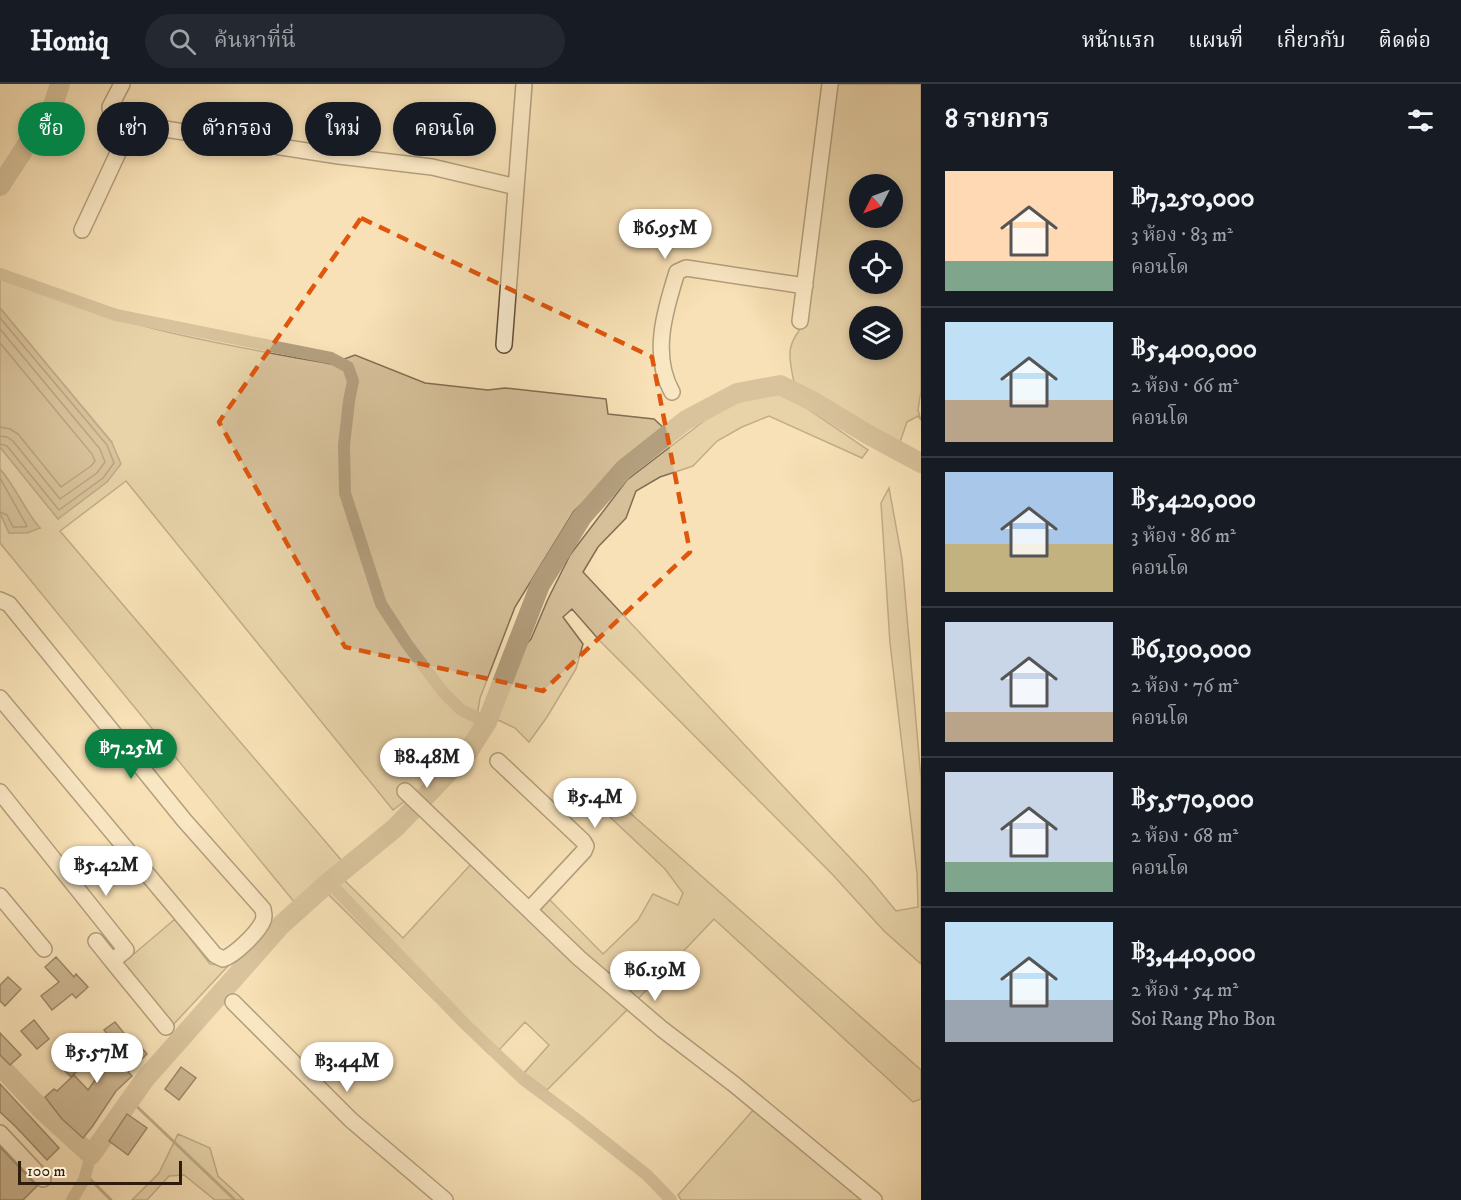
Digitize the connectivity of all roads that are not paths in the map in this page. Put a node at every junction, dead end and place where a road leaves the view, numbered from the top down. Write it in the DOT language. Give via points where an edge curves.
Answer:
graph roads {
  1 [pos="122,84"];
  2 [pos="524,84"];
  3 [pos="830,84"];
  4 [pos="113,102"];
  5 [pos="169,129"];
  6 [pos="117,156"];
  7 [pos="516,187"];
  8 [pos="82,230"];
  9 [pos="805,286"];
  10 [pos="800,321"];
  11 [pos="504,345"];
  12 [pos="672,392"];
  13 [pos="0,600"];
  14 [pos="0,698"];
  15 [pos="498,761"];
  16 [pos="405,791"];
  17 [pos="0,792"];
  18 [pos="0,896"];
  19 [pos="529,910"];
  20 [pos="96,941"];
  21 [pos="44,949"];
  22 [pos="112,961"];
  23 [pos="233,1002"];
  24 [pos="166,1026"];
  25 [pos="0,1133"];
  26 [pos="43,1179"];
  27 [pos="445,1200"];
  28 [pos="874,1200"];
  1 -- 4 [label="street"];
  2 -- 7 [label="street"];
  3 -- 9 [label="street"];
  5 -- 7 [label="street" via="432,167"];
  6 -- 8 [label="street"];
  7 -- 11 [label="street"];
  9 -- 10 [label="street"];
  9 -- 12 [label="street" via="686,268 677,272 662,326 661,365"];
  13 -- 14 [label="street" via="9,604 184,820 263,909 261,925 232,956 223,959 215,955"];
  15 -- 19 [label="street" via="586,846"];
  16 -- 19 [label="street"];
  17 -- 22 [label="street" via="126,950"];
  18 -- 21 [label="street"];
  19 -- 28 [label="street" via="662,1029"];
  20 -- 22 [label="street"];
  22 -- 24 [label="street"];
  23 -- 27 [label="street" via="351,1119"];
  25 -- 26 [label="street"];
}
